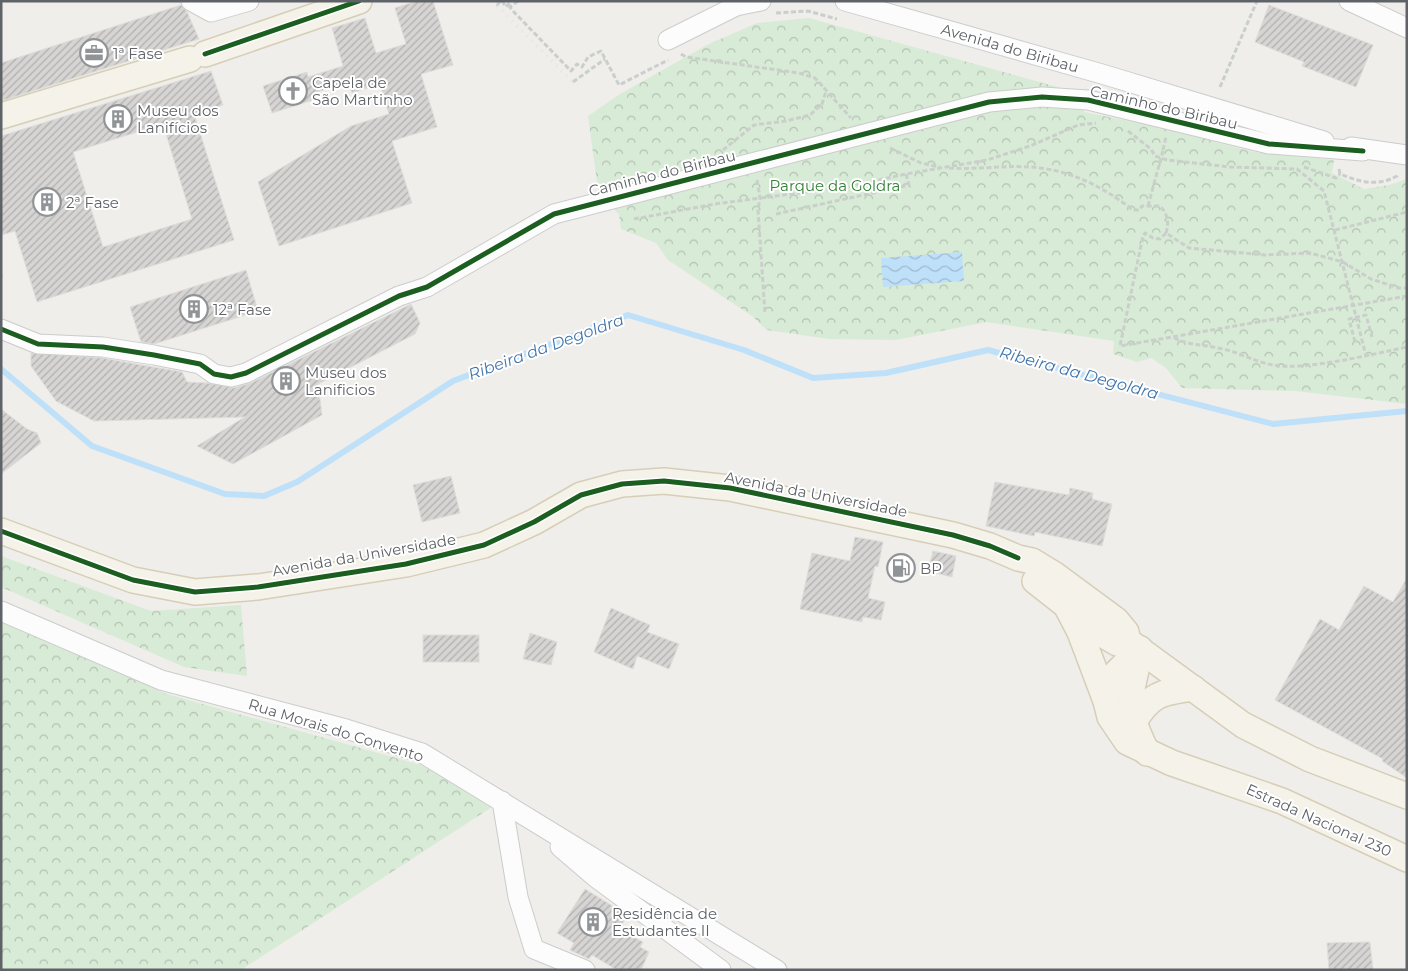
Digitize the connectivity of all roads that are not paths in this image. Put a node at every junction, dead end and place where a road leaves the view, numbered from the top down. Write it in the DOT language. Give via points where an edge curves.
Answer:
graph roads {
  1 [pos="191,1"];
  2 [pos="248,1"];
  3 [pos="359,1"];
  4 [pos="845,1"];
  5 [pos="1349,1"];
  6 [pos="766,8"];
  7 [pos="1407,28"];
  8 [pos="674,47"];
  9 [pos="1,116"];
  10 [pos="1363,151"];
  11 [pos="1402,161"];
  12 [pos="1,329"];
  13 [pos="1,531"];
  14 [pos="1018,558"];
  15 [pos="1066,604"];
  16 [pos="1,611"];
  17 [pos="1134,645"];
  18 [pos="1193,688"];
  19 [pos="1106,701"];
  20 [pos="1134,722"];
  21 [pos="1147,753"];
  22 [pos="1407,796"];
  23 [pos="502,801"];
  24 [pos="519,812"];
  25 [pos="1407,859"];
  26 [pos="584,970"];
  27 [pos="721,970"];
  28 [pos="777,970"];
  1 -- 2 [label="street" via="211,12"];
  3 -- 9 [label="main road" via="198,57"];
  4 -- 10 [label="street, Avenida do Biribau"];
  5 -- 7 [label="street"];
  6 -- 8 [label="street" via="736,6"];
  10 -- 11 [label="street, Avenida do Biribau"];
  10 -- 12 [label="street, Caminho do Biribau" via="1269,144 1088,100 1042,97 989,102 554,214 427,287 399,296 246,373 231,377 214,374 200,364 154,355 103,347 38,344"];
  13 -- 14 [label="main road, Avenida da Universidade" via="133,580 195,592 249,588 406,564 484,545 581,495 622,484 664,480 730,488 953,534"];
  14 -- 15 [label="main road, Avenida da Universidade" via="1021,569"];
  14 -- 17 [label="main road, Avenida da Universidade" via="1032,561 1055,575 1116,620"];
  15 -- 17 [label="main road, Avenida da Universidade" via="1117,643"];
  15 -- 19 [label="main road, Estrada Nacional 230"];
  16 -- 23 [label="street, Rua Morais do Convento" via="161,680 346,729 422,753"];
  17 -- 18 [label="main road, Avenida da Universidade"];
  17 -- 19 [label="main road" via="1111,678"];
  17 -- 20 [label="main road" via="1131,696"];
  18 -- 20 [label="main road" via="1161,694 1147,702"];
  18 -- 22 [label="main road, Avenida da Universidade" via="1243,725 1310,759"];
  19 -- 21 [label="main road, Estrada Nacional 230" via="1118,731 1127,742"];
  20 -- 21 [label="main road"];
  21 -- 25 [label="main road, Estrada Nacional 230" via="1282,801"];
  23 -- 24 [label="street, Rua Morais do Convento"];
  23 -- 26 [label="street" via="518,897 534,949"];
  24 -- 27 [label="street" via="595,877"];
  24 -- 28 [label="street, Rua Morais do Convento"];
}
